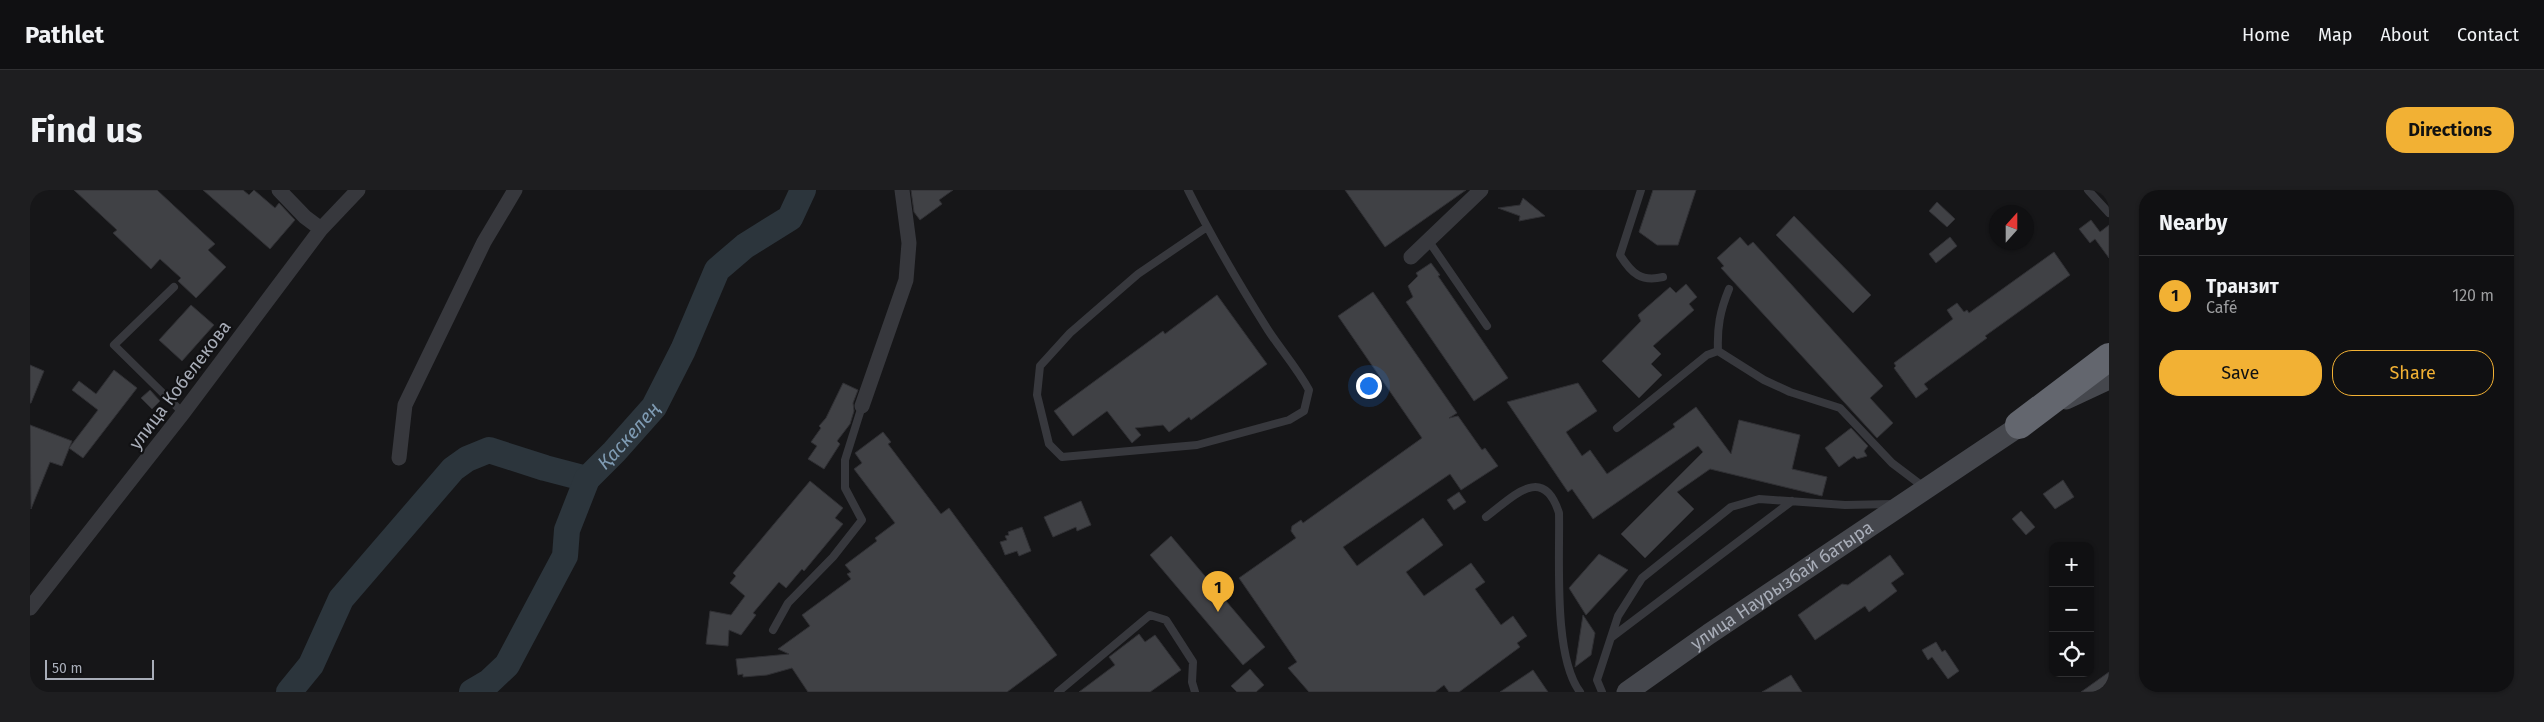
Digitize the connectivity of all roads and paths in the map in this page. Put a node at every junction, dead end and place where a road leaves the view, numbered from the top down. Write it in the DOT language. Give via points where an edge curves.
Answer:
graph roads {
  1 [pos="279,190"];
  2 [pos="358,190"];
  3 [pos="515,190"];
  4 [pos="902,190"];
  5 [pos="1188,190"];
  6 [pos="1481,190"];
  7 [pos="1640,190"];
  8 [pos="2088,190"];
  9 [pos="2109,213"];
  10 [pos="1207,227"];
  11 [pos="321,229"];
  12 [pos="1428,240"];
  13 [pos="1410,257"];
  14 [pos="1663,277"];
  15 [pos="174,287"];
  16 [pos="1729,289"];
  17 [pos="1487,326"];
  18 [pos="1718,351"];
  19 [pos="2108,376"];
  20 [pos="862,406"];
  21 [pos="183,413"];
  22 [pos="2019,425"];
  23 [pos="1617,428"];
  24 [pos="399,458"];
  25 [pos="1931,485"];
  26 [pos="1792,501"];
  27 [pos="1901,504"];
  28 [pos="1486,517"];
  29 [pos="30,608"];
  30 [pos="773,630"];
  31 [pos="1612,638"];
  32 [pos="1636,689"];
  33 [pos="1058,692"];
  34 [pos="1195,692"];
  35 [pos="1580,692"];
  36 [pos="1602,692"];
  1 -- 11 [label="street"];
  2 -- 11 [label="street, улица Кобелекова"];
  3 -- 24 [label="street" via="484,242 405,405"];
  4 -- 20 [label="street" via="909,243 906,280"];
  5 -- 10 [label="lane"];
  6 -- 12 [label="street"];
  7 -- 14 [label="lane" via="1620,256 1631,272 1650,280"];
  8 -- 9 [label="lane"];
  10 -- 10 [label="lane" via="1138,274 1070,332 1040,366 1037,395 1049,444 1062,457 1197,445 1289,420 1304,411 1309,390 1236,280"];
  11 -- 21 [label="street, улица Кобелекова"];
  12 -- 13 [label="street"];
  12 -- 17 [label="lane"];
  15 -- 21 [label="lane" via="114,344"];
  16 -- 18 [label="lane" via="1717,328"];
  18 -- 23 [label="lane" via="1707,355"];
  18 -- 25 [label="lane" via="1790,392 1840,408 1892,463"];
  19 -- 22 [label="highway"];
  20 -- 30 [label="lane" via="846,460 845,488 862,520 788,603"];
  21 -- 29 [label="street, улица Кобелекова"];
  22 -- 25 [label="main road, улица Наурызбай батыра"];
  25 -- 27 [label="main road, улица Наурызбай батыра"];
  26 -- 27 [label="lane" via="1845,505"];
  26 -- 31 [label="lane"];
  26 -- 31 [label="lane" via="1759,499 1731,507 1642,578 1618,616"];
  27 -- 32 [label="main road, улица Наурызбай батыра"];
  28 -- 35 [label="lane" via="1533,487 1540,486 1555,499 1559,513 1562,643"];
  31 -- 36 [label="lane" via="1597,680"];
  33 -- 34 [label="lane" via="1150,614 1166,620 1193,662"];
}
